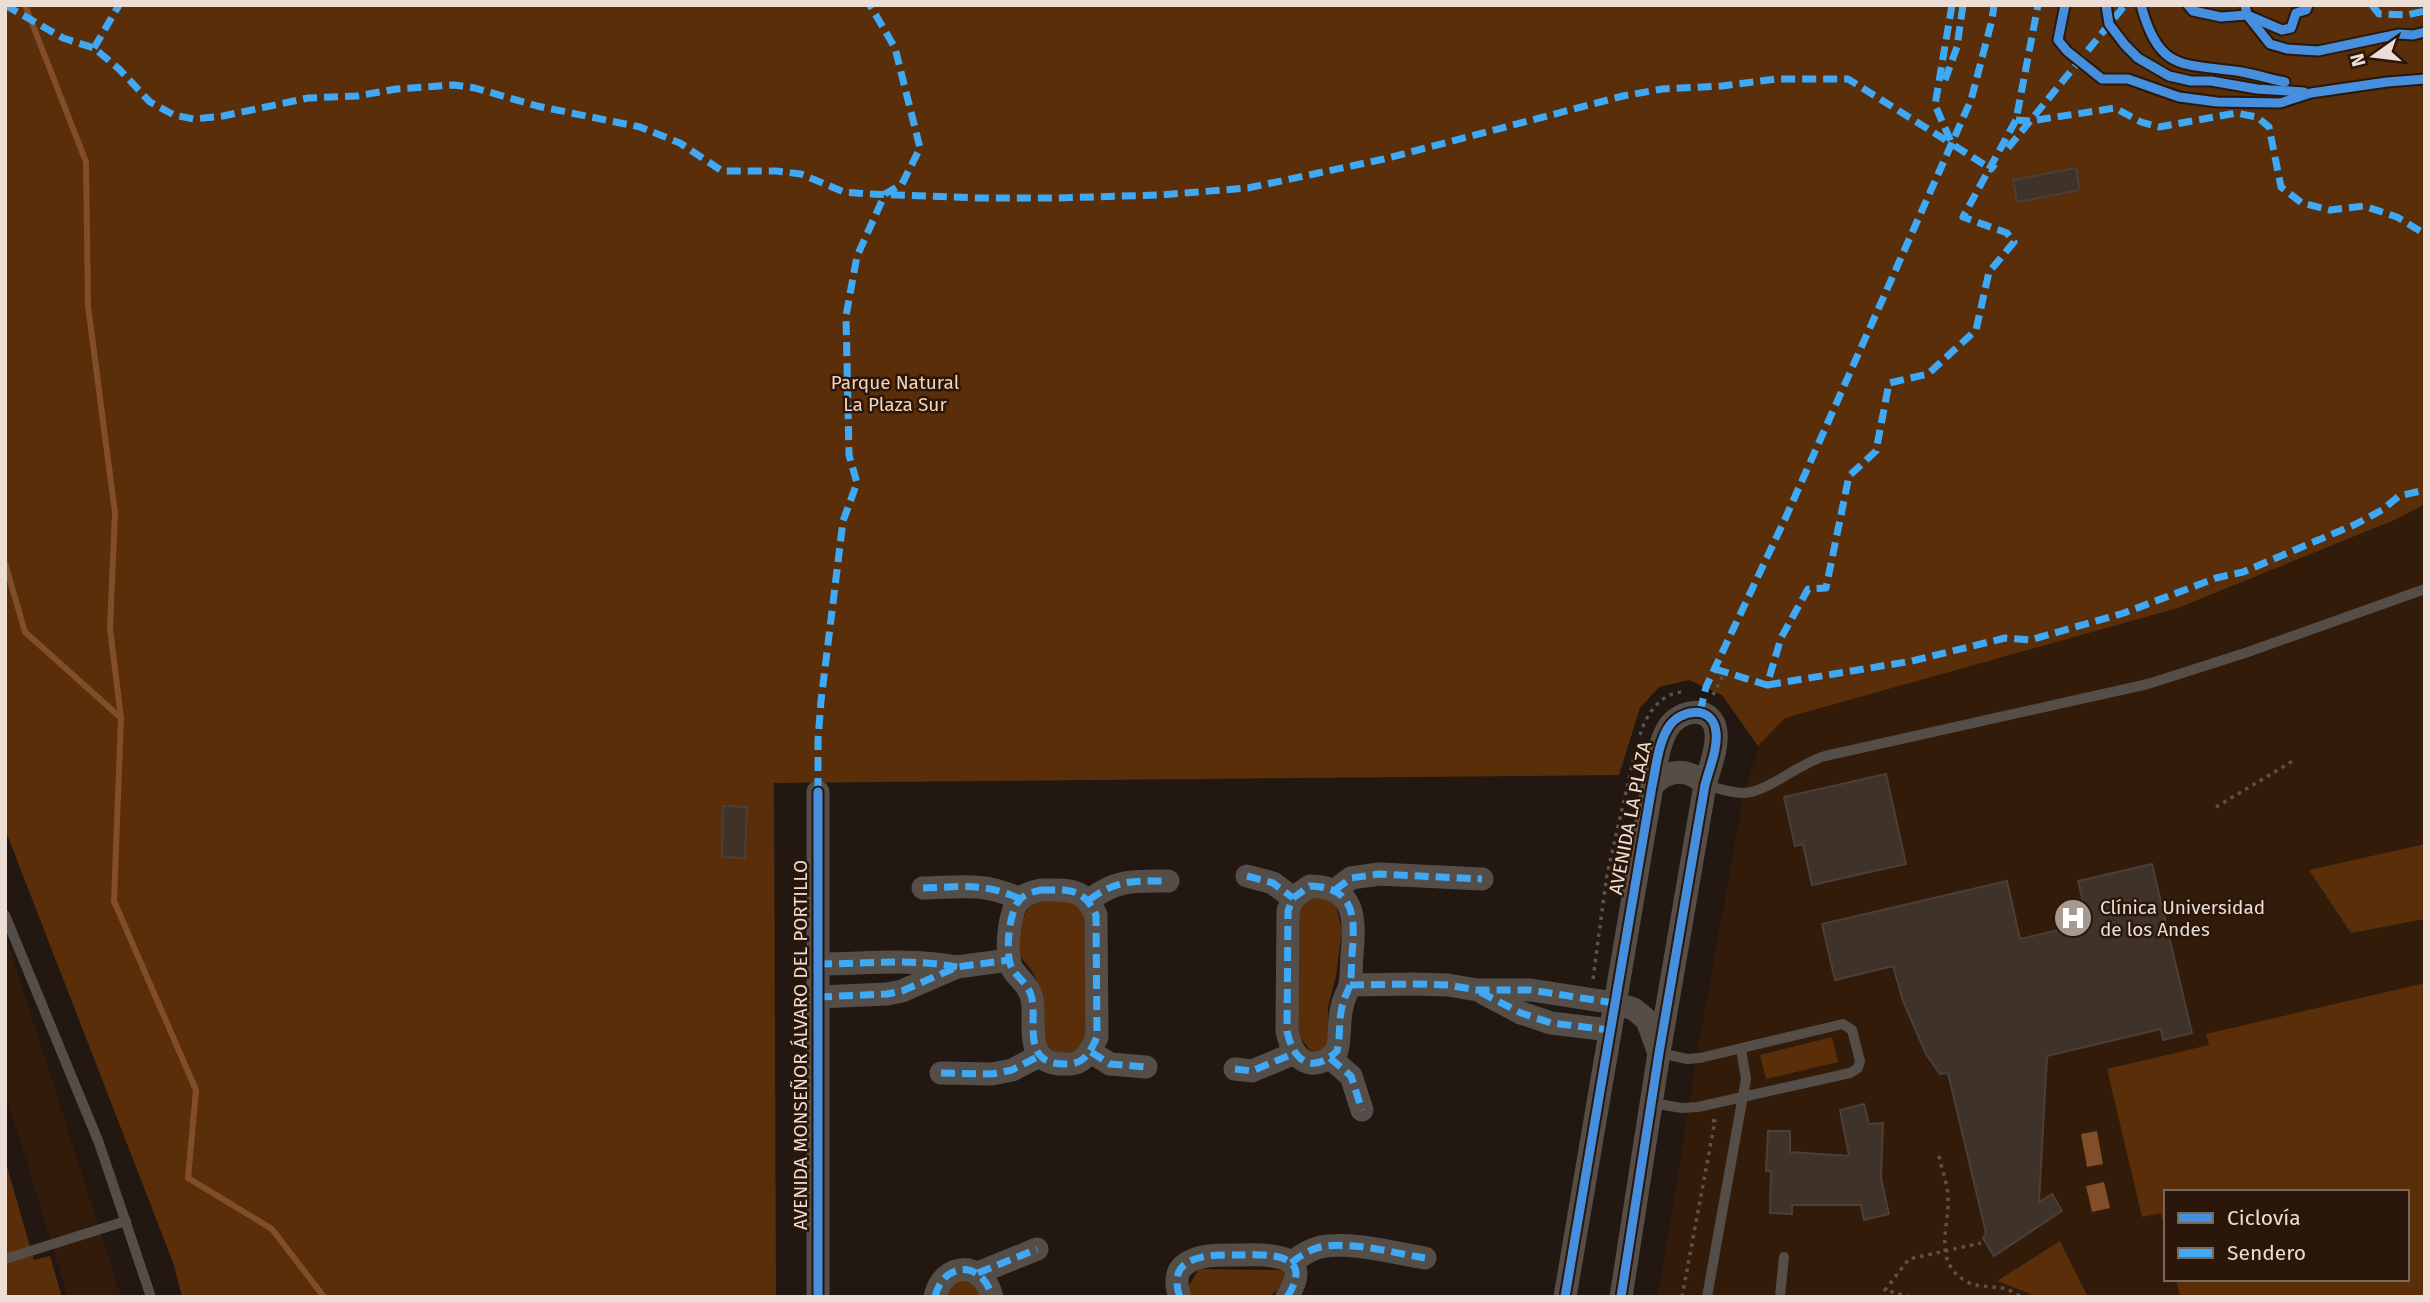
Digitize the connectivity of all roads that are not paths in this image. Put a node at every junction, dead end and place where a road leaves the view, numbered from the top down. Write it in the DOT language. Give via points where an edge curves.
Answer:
graph roads {
  1 [pos="2425,589"];
  2 [pos="1705,785"];
  3 [pos="1652,786"];
  4 [pos="818,792"];
  5 [pos="1247,876"];
  6 [pos="1482,878"];
  7 [pos="1168,881"];
  8 [pos="923,888"];
  9 [pos="1335,890"];
  10 [pos="1293,898"];
  11 [pos="1020,899"];
  12 [pos="1089,900"];
  13 [pos="5,915"];
  14 [pos="1009,960"];
  15 [pos="818,964"];
  16 [pos="957,967"];
  17 [pos="1350,985"];
  18 [pos="1477,990"];
  19 [pos="818,997"];
  20 [pos="1614,1003"];
  21 [pos="1610,1030"];
  22 [pos="1741,1049"];
  23 [pos="1091,1052"];
  24 [pos="1295,1053"];
  25 [pos="1659,1053"];
  26 [pos="1041,1055"];
  27 [pos="1330,1058"];
  28 [pos="1146,1067"];
  29 [pos="1234,1069"];
  30 [pos="941,1073"];
  31 [pos="1743,1097"];
  32 [pos="1653,1103"];
  33 [pos="1362,1110"];
  34 [pos="126,1221"];
  35 [pos="1037,1249"];
  36 [pos="1784,1257"];
  37 [pos="1424,1258"];
  38 [pos="5,1259"];
  39 [pos="1291,1263"];
  40 [pos="978,1273"];
  41 [pos="1780,1296"];
  42 [pos="150,1297"];
  43 [pos="818,1297"];
  44 [pos="935,1297"];
  45 [pos="992,1297"];
  46 [pos="1180,1297"];
  47 [pos="1287,1297"];
  48 [pos="1565,1297"];
  49 [pos="1621,1297"];
  50 [pos="1707,1297"];
  1 -- 2 [label="lane" via="2148,684 1825,756 1750,792"];
  2 -- 3 [label="street, AVENIDA LA PLAZA" via="1678,771 1663,775"];
  2 -- 3 [label="street, AVENIDA LA PLAZA" via="1716,731 1707,715 1693,712 1676,718 1666,730"];
  2 -- 25 [label="street, AVENIDA LA PLAZA"];
  3 -- 20 [label="street, AVENIDA LA PLAZA"];
  4 -- 15 [label="street, AVENIDA MONSEÑOR ÁLVARO DEL PORTILLO"];
  5 -- 10 [label="street" via="1273,883"];
  6 -- 9 [label="street" via="1379,874 1351,878"];
  7 -- 12 [label="street" via="1113,885"];
  8 -- 11 [label="street" via="986,886"];
  9 -- 10 [label="street" via="1310,886"];
  9 -- 17 [label="street" via="1351,911"];
  10 -- 24 [label="street" via="1288,911 1287,1031"];
  11 -- 12 [label="street" via="1041,890 1075,891"];
  11 -- 14 [label="street" via="1010,921"];
  12 -- 23 [label="street" via="1096,915 1097,1037"];
  13 -- 34 [label="lane" via="99,1143"];
  14 -- 16 [label="street"];
  14 -- 26 [label="street" via="1032,998 1032,1041"];
  15 -- 16 [label="street" via="896,961"];
  15 -- 19 [label="street, AVENIDA MONSEÑOR ÁLVARO DEL PORTILLO"];
  16 -- 19 [label="street" via="902,991"];
  17 -- 18 [label="street" via="1448,985"];
  17 -- 27 [label="street" via="1337,1051"];
  18 -- 20 [label="street" via="1531,990"];
  18 -- 21 [label="street" via="1551,1023"];
  19 -- 43 [label="street, AVENIDA MONSEÑOR ÁLVARO DEL PORTILLO"];
  20 -- 21 [label="street, AVENIDA LA PLAZA"];
  20 -- 25 [label="street" via="1634,1009 1647,1020"];
  21 -- 48 [label="street, AVENIDA LA PLAZA"];
  22 -- 25 [label="lane" via="1694,1059"];
  22 -- 31 [label="lane" via="1746,1072"];
  22 -- 31 [label="lane" via="1843,1024 1852,1030 1860,1061 1850,1073"];
  23 -- 26 [label="street" via="1071,1065 1051,1063"];
  23 -- 28 [label="street" via="1110,1064"];
  24 -- 27 [label="street" via="1305,1062 1317,1064"];
  24 -- 29 [label="street" via="1252,1071"];
  25 -- 32 [label="street, AVENIDA LA PLAZA"];
  26 -- 30 [label="street" via="1012,1070 992,1074"];
  27 -- 33 [label="street" via="1350,1076"];
  31 -- 32 [label="lane" via="1690,1108"];
  31 -- 50 [label="lane"];
  32 -- 49 [label="street, AVENIDA LA PLAZA"];
  34 -- 38 [label="lane"];
  34 -- 42 [label="lane"];
  35 -- 40 [label="street"];
  36 -- 41 [label="lane"];
  37 -- 39 [label="street" via="1340,1245 1319,1248"];
  39 -- 46 [label="street" via="1273,1254 1198,1258 1180,1268"];
  39 -- 47 [label="street" via="1296,1281"];
  40 -- 44 [label="street" via="964,1270 946,1275"];
  40 -- 45 [label="street" via="986,1279"];
}
